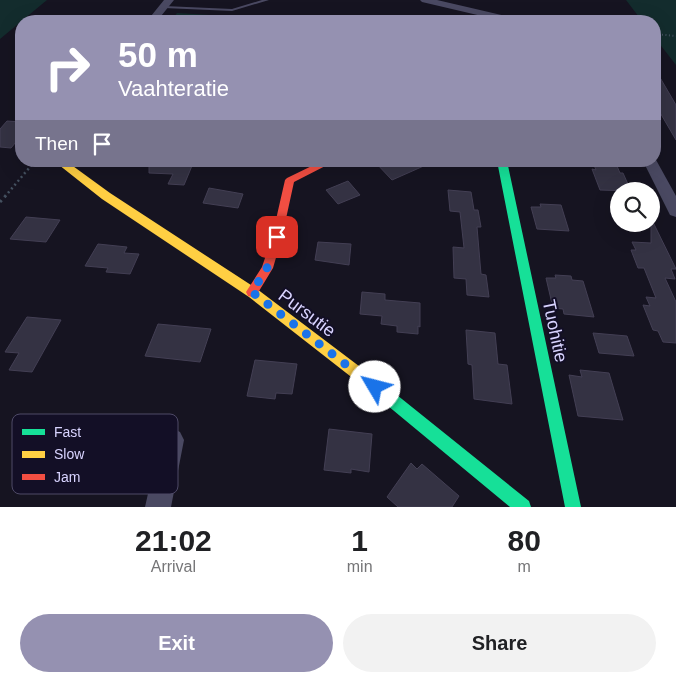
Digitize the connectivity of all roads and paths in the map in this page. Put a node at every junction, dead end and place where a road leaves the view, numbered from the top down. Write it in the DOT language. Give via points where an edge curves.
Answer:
graph roads {
  1 [pos="267,0"];
  2 [pos="425,0"];
  3 [pos="167,4"];
  4 [pos="157,15"];
  5 [pos="471,15"];
  6 [pos="661,35"];
  7 [pos="676,36"];
  8 [pos="30,167"];
  9 [pos="66,167"];
  10 [pos="317,167"];
  11 [pos="503,167"];
  12 [pos="653,167"];
  13 [pos="0,202"];
  14 [pos="676,211"];
  15 [pos="252,292"];
  16 [pos="161,494"];
  17 [pos="158,507"];
  18 [pos="523,507"];
  19 [pos="573,507"];
  1 -- 3 [label="lane" via="232,10"];
  2 -- 5 [label="street"];
  3 -- 4 [label="street"];
  6 -- 7 [label="path"];
  8 -- 13 [label="path"];
  9 -- 15 [label="street, Pursutie" via="86,184"];
  10 -- 15 [label="street" via="290,180 267,268"];
  11 -- 19 [label="street, Tuohitie"];
  12 -- 14 [label="street"];
  15 -- 18 [label="street, Pursutie" via="390,398"];
  16 -- 17 [label="street"];
}
